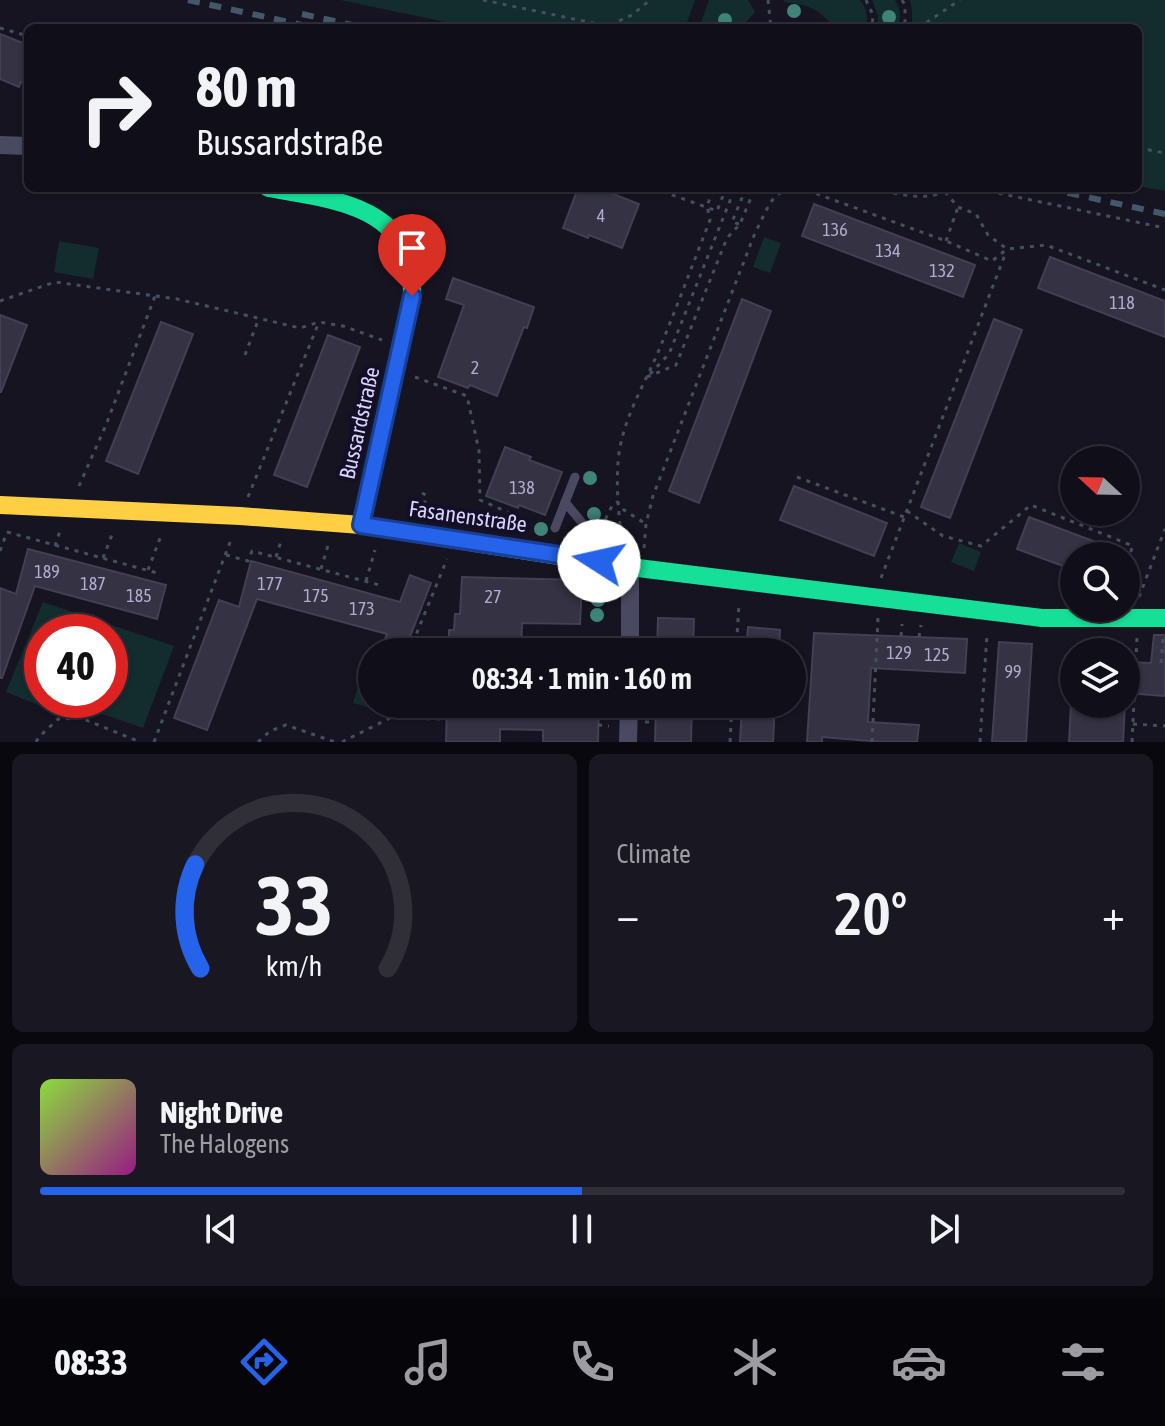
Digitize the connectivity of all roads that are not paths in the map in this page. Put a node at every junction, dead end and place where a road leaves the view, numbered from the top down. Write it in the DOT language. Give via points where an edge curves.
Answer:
graph roads {
  1 [pos="0,145"];
  2 [pos="24,146"];
  3 [pos="286,192"];
  4 [pos="575,477"];
  5 [pos="565,502"];
  6 [pos="0,505"];
  7 [pos="361,525"];
  8 [pos="555,528"];
  9 [pos="599,561"];
  10 [pos="630,567"];
  11 [pos="1165,618"];
  12 [pos="630,638"];
  13 [pos="629,718"];
  14 [pos="628,742"];
  1 -- 2 [label="street"];
  3 -- 7 [label="street, Bussardstraße" via="354,207 378,218 404,248 412,272 412,296"];
  4 -- 5 [label="lane"];
  5 -- 8 [label="lane"];
  5 -- 9 [label="lane" via="594,539"];
  6 -- 7 [label="street, Fasanenstraße"];
  7 -- 9 [label="street, Fasanenstraße"];
  9 -- 10 [label="street, Fasanenstraße"];
  10 -- 11 [label="street, Fasanenstraße" via="1042,618"];
  10 -- 12 [label="street"];
  13 -- 14 [label="street"];
}
